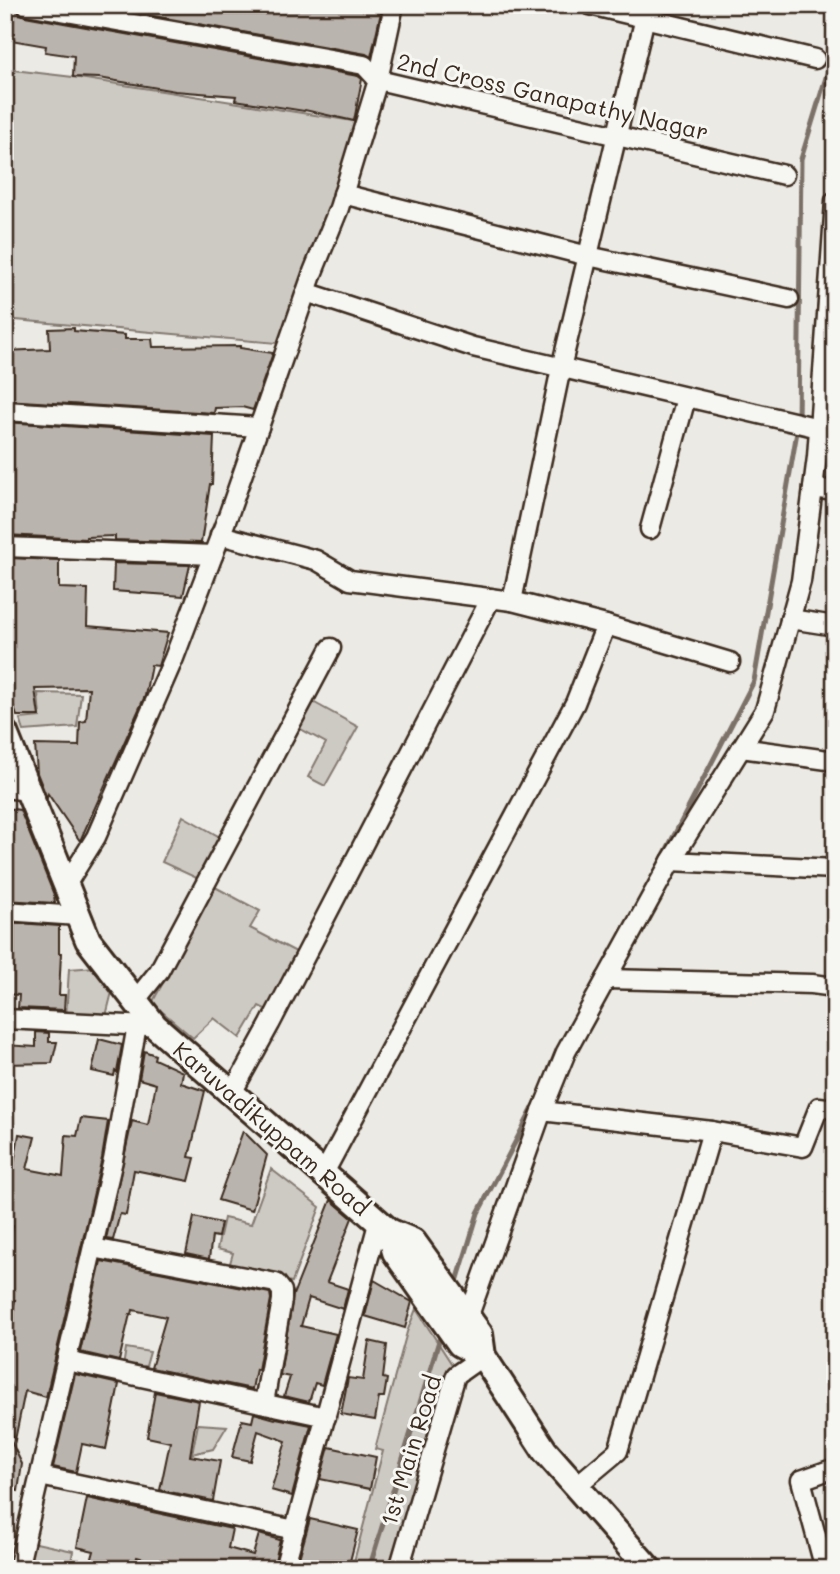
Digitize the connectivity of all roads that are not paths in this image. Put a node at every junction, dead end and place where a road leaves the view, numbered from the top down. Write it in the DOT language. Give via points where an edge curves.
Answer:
graph roads {
  1 [pos="394,5"];
  2 [pos="590,5"];
  3 [pos="27,6"];
  4 [pos="647,13"];
  5 [pos="815,59"];
  6 [pos="378,80"];
  7 [pos="617,136"];
  8 [pos="785,175"];
  9 [pos="343,194"];
  10 [pos="835,201"];
  11 [pos="589,256"];
  12 [pos="306,292"];
  13 [pos="789,299"];
  14 [pos="561,368"];
  15 [pos="829,371"];
  16 [pos="686,398"];
  17 [pos="5,411"];
  18 [pos="259,427"];
  19 [pos="819,428"];
  20 [pos="813,488"];
  21 [pos="835,491"];
  22 [pos="650,529"];
  23 [pos="220,535"];
  24 [pos="5,547"];
  25 [pos="213,555"];
  26 [pos="491,598"];
  27 [pos="512,601"];
  28 [pos="790,620"];
  29 [pos="606,625"];
  30 [pos="835,626"];
  31 [pos="331,648"];
  32 [pos="730,662"];
  33 [pos="5,733"];
  34 [pos="741,748"];
  35 [pos="835,761"];
  36 [pos="17,789"];
  37 [pos="671,861"];
  38 [pos="835,869"];
  39 [pos="66,885"];
  40 [pos="5,911"];
  41 [pos="78,916"];
  42 [pos="606,979"];
  43 [pos="835,987"];
  44 [pos="142,1017"];
  45 [pos="5,1019"];
  46 [pos="232,1093"];
  47 [pos="835,1109"];
  48 [pos="542,1111"];
  49 [pos="712,1131"];
  50 [pos="324,1173"];
  51 [pos="384,1226"];
  52 [pos="93,1248"];
  53 [pos="468,1318"];
  54 [pos="483,1356"];
  55 [pos="67,1360"];
  56 [pos="264,1403"];
  57 [pos="326,1417"];
  58 [pos="835,1468"];
  59 [pos="40,1476"];
  60 [pos="575,1487"];
  61 [pos="295,1530"];
  62 [pos="18,1569"];
  63 [pos="284,1569"];
  64 [pos="399,1569"];
  65 [pos="649,1569"];
  66 [pos="825,1569"];
  1 -- 6 [label="street"];
  2 -- 4 [label="street"];
  3 -- 6 [label="street, 2nd Cross Ganapathy Nagar" via="364,65"];
  4 -- 5 [label="street"];
  4 -- 7 [label="street"];
  6 -- 7 [label="street, 2nd Cross Ganapathy Nagar"];
  6 -- 9 [label="street"];
  7 -- 8 [label="street, 2nd Cross Ganapathy Nagar"];
  7 -- 11 [label="street"];
  9 -- 11 [label="street"];
  9 -- 12 [label="street"];
  10 -- 15 [label="street"];
  11 -- 13 [label="street"];
  11 -- 14 [label="street"];
  12 -- 14 [label="street" via="472,347"];
  12 -- 18 [label="street"];
  14 -- 16 [label="street"];
  14 -- 27 [label="street"];
  15 -- 19 [label="street"];
  16 -- 19 [label="street"];
  16 -- 22 [label="street"];
  17 -- 18 [label="street"];
  18 -- 23 [label="street"];
  19 -- 20 [label="street"];
  20 -- 21 [label="street"];
  20 -- 28 [label="street" via="801,582"];
  23 -- 25 [label="street"];
  23 -- 26 [label="street" via="316,560 350,580"];
  24 -- 25 [label="street"];
  25 -- 39 [label="street" via="96,837"];
  26 -- 27 [label="street"];
  26 -- 46 [label="street"];
  27 -- 29 [label="street"];
  28 -- 30 [label="street"];
  28 -- 34 [label="street" via="765,710"];
  29 -- 32 [label="street"];
  29 -- 50 [label="street" via="575,703"];
  31 -- 44 [label="street" via="159,971"];
  33 -- 36 [label="street, Karuvadikuppam Road"];
  34 -- 35 [label="street"];
  34 -- 37 [label="street"];
  36 -- 39 [label="street, Karuvadikuppam Road"];
  37 -- 38 [label="street"];
  37 -- 42 [label="street"];
  39 -- 41 [label="street, Karuvadikuppam Road"];
  40 -- 41 [label="street"];
  41 -- 44 [label="street, Karuvadikuppam Road" via="88,940"];
  42 -- 43 [label="street"];
  42 -- 48 [label="street" via="566,1052"];
  44 -- 45 [label="street"];
  44 -- 46 [label="street, Karuvadikuppam Road"];
  44 -- 52 [label="street"];
  46 -- 50 [label="street, Karuvadikuppam Road"];
  47 -- 49 [label="street" via="819,1107 803,1147"];
  48 -- 49 [label="street"];
  48 -- 53 [label="street"];
  49 -- 60 [label="street" via="618,1451"];
  50 -- 51 [label="street, Karuvadikuppam Road"];
  51 -- 53 [label="street, Karuvadikuppam Road" via="413,1241"];
  51 -- 54 [label="street" via="395,1252 460,1344"];
  51 -- 57 [label="street"];
  52 -- 55 [label="street"];
  52 -- 56 [label="street" via="276,1283 282,1300"];
  53 -- 54 [label="street, Karuvadikuppam Road" via="480,1334"];
  54 -- 60 [label="street" via="545,1451"];
  54 -- 64 [label="street, 1st Main Road" via="456,1376"];
  55 -- 56 [label="street"];
  55 -- 59 [label="street"];
  56 -- 57 [label="street"];
  57 -- 61 [label="street"];
  58 -- 66 [label="street" via="800,1480"];
  59 -- 61 [label="street"];
  59 -- 62 [label="street"];
  60 -- 65 [label="street"];
  61 -- 63 [label="street"];
}
